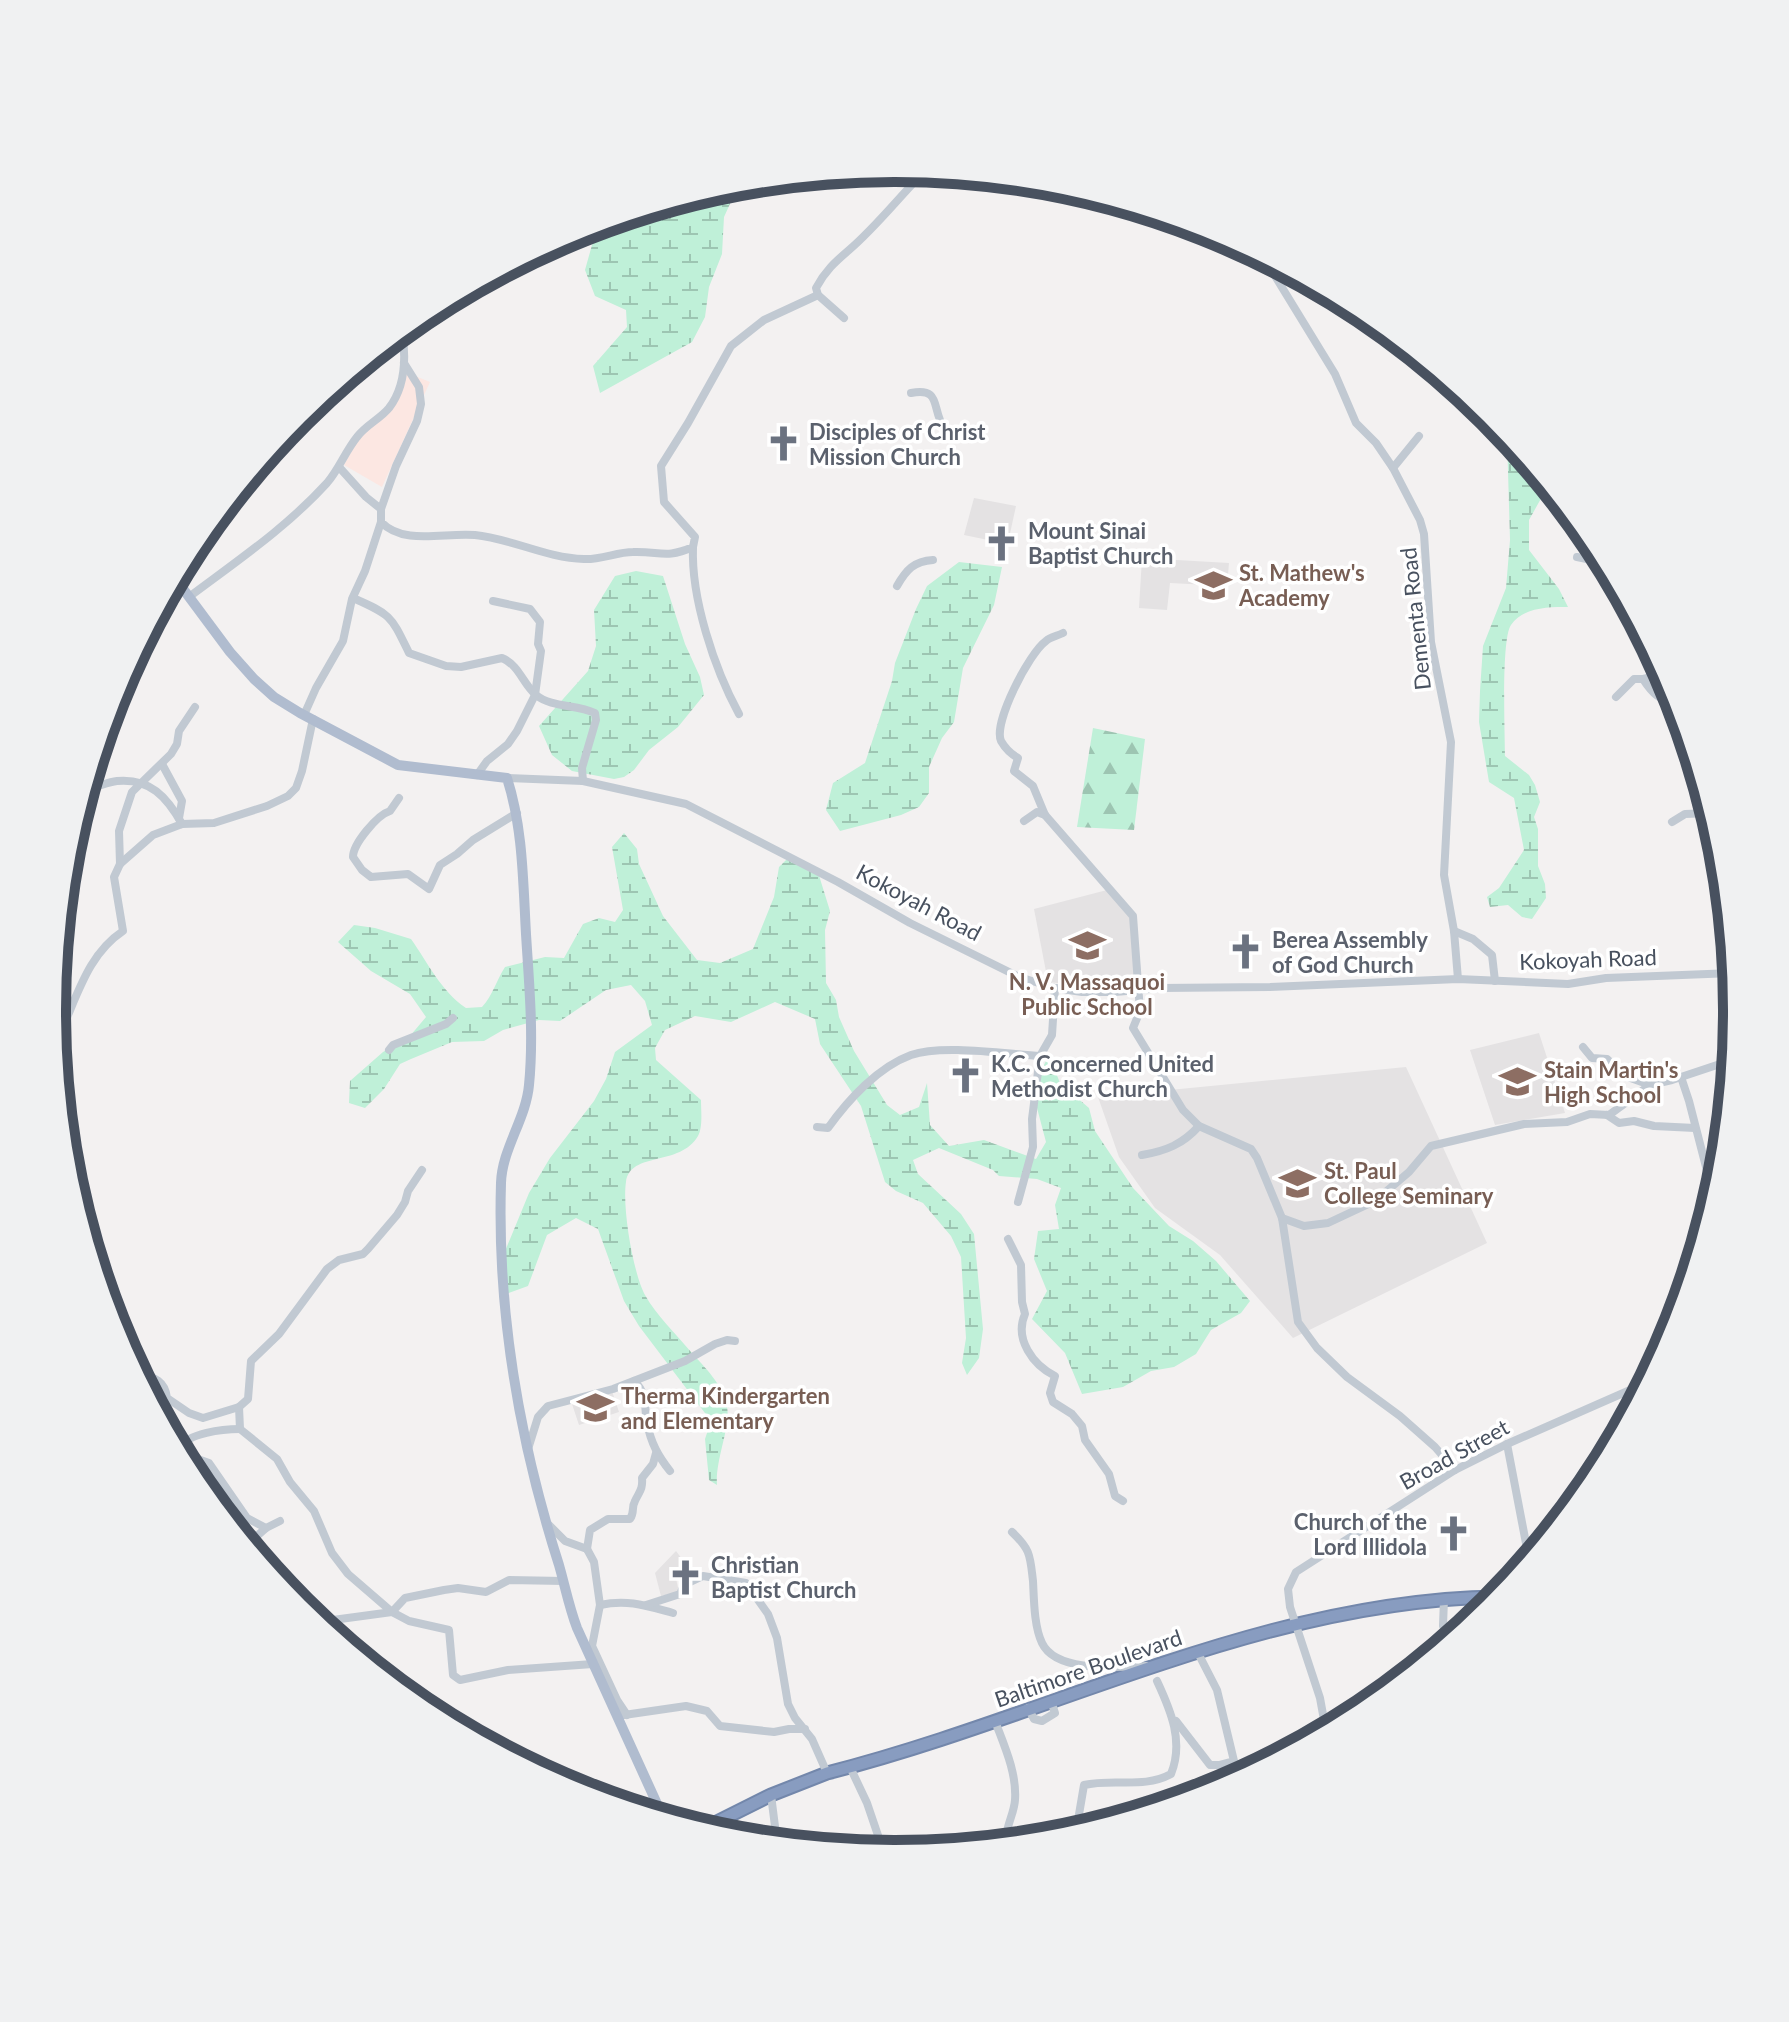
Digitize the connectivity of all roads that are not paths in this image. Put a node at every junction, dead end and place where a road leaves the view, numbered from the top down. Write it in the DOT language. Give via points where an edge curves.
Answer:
graph roads {
  1 [pos="914,183"];
  2 [pos="1274,275"];
  3 [pos="818,295"];
  4 [pos="844,318"];
  5 [pos="403,345"];
  6 [pos="404,363"];
  7 [pos="911,393"];
  8 [pos="940,420"];
  9 [pos="1419,436"];
  10 [pos="339,467"];
  11 [pos="1393,468"];
  12 [pos="381,509"];
  13 [pos="381,522"];
  14 [pos="693,547"];
  15 [pos="1577,557"];
  16 [pos="1588,559"];
  17 [pos="933,560"];
  18 [pos="897,586"];
  19 [pos="183,588"];
  20 [pos="189,597"];
  21 [pos="353,598"];
  22 [pos="493,601"];
  23 [pos="1063,633"];
  24 [pos="1652,677"];
  25 [pos="1643,679"];
  26 [pos="535,695"];
  27 [pos="1616,697"];
  28 [pos="1662,699"];
  29 [pos="195,707"];
  30 [pos="739,714"];
  31 [pos="309,717"];
  32 [pos="162,764"];
  33 [pos="477,775"];
  34 [pos="507,778"];
  35 [pos="583,781"];
  36 [pos="144,783"];
  37 [pos="97,787"];
  38 [pos="399,798"];
  39 [pos="517,813"];
  40 [pos="1699,813"];
  41 [pos="1045,815"];
  42 [pos="1024,821"];
  43 [pos="180,822"];
  44 [pos="1672,822"];
  45 [pos="120,864"];
  46 [pos="1454,931"];
  47 [pos="1722,973"];
  48 [pos="1458,979"];
  49 [pos="1495,981"];
  50 [pos="1055,988"];
  51 [pos="1138,989"];
  52 [pos="66,1017"];
  53 [pos="453,1018"];
  54 [pos="1583,1047"];
  55 [pos="389,1050"];
  56 [pos="1040,1056"];
  57 [pos="1721,1064"];
  58 [pos="1681,1077"];
  59 [pos="1650,1085"];
  60 [pos="1607,1115"];
  61 [pos="1199,1126"];
  62 [pos="817,1127"];
  63 [pos="1695,1128"];
  64 [pos="1142,1155"];
  65 [pos="422,1170"];
  66 [pos="1707,1173"];
  67 [pos="1018,1202"];
  68 [pos="1282,1218"];
  69 [pos="1008,1239"];
  70 [pos="735,1341"];
  71 [pos="151,1378"];
  72 [pos="634,1381"];
  73 [pos="1631,1389"];
  74 [pos="239,1407"];
  75 [pos="240,1429"];
  76 [pos="186,1439"];
  77 [pos="1507,1444"];
  78 [pos="527,1449"];
  79 [pos="656,1453"];
  80 [pos="199,1459"];
  81 [pos="1455,1470"];
  82 [pos="670,1471"];
  83 [pos="1123,1501"];
  84 [pos="280,1521"];
  85 [pos="545,1521"];
  86 [pos="266,1528"];
  87 [pos="1012,1532"];
  88 [pos="256,1537"];
  89 [pos="1526,1546"];
  90 [pos="587,1549"];
  91 [pos="563,1581"];
  92 [pos="1480,1597"];
  93 [pos="1444,1598"];
  94 [pos="600,1605"];
  95 [pos="646,1605"];
  96 [pos="392,1612"];
  97 [pos="673,1613"];
  98 [pos="333,1620"];
  99 [pos="1297,1624"];
  100 [pos="1448,1628"];
  101 [pos="1198,1653"];
  102 [pos="593,1664"];
  103 [pos="1155,1666"];
  104 [pos="1157,1681"];
  105 [pos="623,1716"];
  106 [pos="1173,1717"];
  107 [pos="1324,1720"];
  108 [pos="995,1721"];
  109 [pos="806,1729"];
  110 [pos="850,1767"];
  111 [pos="827,1773"];
  112 [pos="771,1795"];
  113 [pos="658,1805"];
  114 [pos="1078,1819"];
  115 [pos="720,1821"];
  116 [pos="776,1830"];
  117 [pos="1007,1831"];
  118 [pos="879,1839"];
  1 -- 3 [label="street" via="831,264 816,288"];
  2 -- 11 [label="street, Dementa Road" via="1335,374 1356,423"];
  3 -- 4 [label="street"];
  3 -- 14 [label="street" via="764,320 731,346 661,466 664,502 695,537"];
  5 -- 6 [label="street"];
  6 -- 10 [label="street" via="389,407 359,434"];
  6 -- 12 [label="street" via="419,387 421,404"];
  7 -- 8 [label="street" via="932,396"];
  9 -- 11 [label="street"];
  10 -- 12 [label="street"];
  10 -- 20 [label="street" via="269,539"];
  11 -- 46 [label="street, Dementa Road" via="1424,534 1431,642 1451,742 1444,875"];
  12 -- 13 [label="street"];
  13 -- 14 [label="street" via="390,531 410,536 477,535 586,560 634,552 675,555"];
  13 -- 21 [label="street"];
  14 -- 30 [label="street" via="704,623"];
  15 -- 16 [label="street"];
  17 -- 18 [label="street" via="906,571"];
  19 -- 20 [label="main road, Kokoyah Road"];
  20 -- 31 [label="main road, Kokoyah Road" via="254,679"];
  21 -- 26 [label="street" via="380,609 397,624 409,653 461,667 502,658"];
  21 -- 31 [label="street" via="343,641 316,688"];
  22 -- 26 [label="street" via="530,609 540,622"];
  23 -- 41 [label="street" via="1046,640 1019,676 1000,724 1001,740 1018,758 1014,771 1033,786"];
  24 -- 25 [label="street"];
  25 -- 27 [label="street" via="1634,679"];
  25 -- 28 [label="street"];
  26 -- 33 [label="street" via="508,744"];
  26 -- 35 [label="street" via="550,704 595,713"];
  29 -- 32 [label="street"];
  31 -- 33 [label="main road, Kokoyah Road" via="398,765"];
  31 -- 43 [label="street" via="302,771 288,796 214,823"];
  32 -- 36 [label="street"];
  32 -- 43 [label="street" via="182,801"];
  33 -- 34 [label="main road, Kokoyah Road"];
  34 -- 35 [label="street, Kokoyah Road"];
  34 -- 39 [label="main road"];
  35 -- 50 [label="street, Kokoyah Road" via="686,804 910,923 1019,977"];
  36 -- 37 [label="street" via="116,781"];
  36 -- 43 [label="street" via="172,805"];
  36 -- 45 [label="street" via="132,792 121,822"];
  38 -- 39 [label="street" via="354,845 353,857 371,877 408,874 429,889 440,865"];
  39 -- 78 [label="main road" via="529,987 529,1088 501,1181 501,1253"];
  40 -- 44 [label="street"];
  41 -- 42 [label="street" via="1037,812"];
  41 -- 51 [label="street" via="1133,916"];
  43 -- 45 [label="street" via="153,835"];
  45 -- 52 [label="street" via="114,877 123,931 108,941 84,977"];
  46 -- 48 [label="street, Dementa Road"];
  46 -- 49 [label="street" via="1492,955"];
  47 -- 49 [label="street, Kokoyah Road" via="1568,984"];
  48 -- 49 [label="street, Kokoyah Road"];
  48 -- 51 [label="street, Kokoyah Road"];
  50 -- 51 [label="street, Kokoyah Road"];
  50 -- 56 [label="street" via="1052,1035"];
  51 -- 61 [label="street" via="1140,1011 1133,1028 1183,1110"];
  53 -- 55 [label="street"];
  54 -- 59 [label="street" via="1592,1058 1607,1059 1625,1076"];
  56 -- 62 [label="street" via="913,1054 859,1092 828,1128"];
  56 -- 67 [label="street" via="1033,1147"];
  57 -- 58 [label="street"];
  58 -- 59 [label="street"];
  58 -- 63 [label="street"];
  59 -- 60 [label="street"];
  60 -- 63 [label="street" via="1619,1123"];
  60 -- 68 [label="street" via="1524,1124 1443,1142 1424,1152 1384,1194 1357,1210 1318,1226"];
  61 -- 64 [label="street" via="1184,1142"];
  61 -- 68 [label="street" via="1251,1149"];
  63 -- 66 [label="street"];
  65 -- 74 [label="street" via="397,1215 368,1249 327,1269 279,1334 256,1354 248,1399"];
  68 -- 81 [label="street" via="1298,1322 1347,1377 1400,1416"];
  69 -- 83 [label="street" via="1021,1265 1023,1340 1036,1364 1055,1376 1053,1402 1082,1426 1115,1496"];
  70 -- 72 [label="street" via="715,1344"];
  71 -- 74 [label="street" via="166,1387 167,1398 203,1418"];
  72 -- 78 [label="street" via="548,1406 538,1417"];
  72 -- 79 [label="street" via="648,1407 646,1420"];
  73 -- 77 [label="street, Broad Street"];
  74 -- 75 [label="street"];
  75 -- 76 [label="street"];
  75 -- 96 [label="street" via="277,1459 314,1511 341,1566"];
  77 -- 81 [label="street, Broad Street"];
  77 -- 89 [label="street"];
  78 -- 85 [label="main road"];
  79 -- 82 [label="street"];
  79 -- 90 [label="street" via="642,1478 634,1514 630,1519 608,1519 590,1530"];
  80 -- 86 [label="street" via="209,1463 247,1518"];
  81 -- 99 [label="street, Broad Street" via="1296,1572 1288,1589"];
  84 -- 86 [label="street"];
  85 -- 90 [label="street" via="565,1541"];
  85 -- 91 [label="main road"];
  86 -- 88 [label="street"];
  87 -- 103 [label="street" via="1030,1553 1040,1639 1052,1656 1071,1664"];
  90 -- 94 [label="street"];
  91 -- 96 [label="street" via="509,1580 486,1592 444,1590 405,1598"];
  91 -- 102 [label="main road"];
  92 -- 93 [label="highway, Baltimore Boulevard"];
  93 -- 99 [label="highway, Baltimore Boulevard"];
  93 -- 100 [label="street" via="1443,1626"];
  94 -- 95 [label="street"];
  94 -- 105 [label="street" via="592,1646"];
  95 -- 97 [label="street"];
  95 -- 109 [label="street" via="680,1594 684,1585 703,1576 746,1583 768,1614 788,1704"];
  96 -- 98 [label="street"];
  96 -- 102 [label="street" via="449,1630 453,1675 460,1680 508,1670"];
  99 -- 101 [label="highway, Baltimore Boulevard"];
  99 -- 107 [label="street, Broad Street"];
  101 -- 103 [label="highway, Baltimore Boulevard"];
  101 -- 106 [label="street" via="1217,1690 1234,1761 1210,1765"];
  102 -- 105 [label="main road"];
  103 -- 108 [label="highway, Baltimore Boulevard"];
  104 -- 106 [label="street"];
  105 -- 109 [label="street" via="686,1706 707,1711 720,1726 774,1732"];
  105 -- 113 [label="main road"];
  106 -- 114 [label="street" via="1177,1749 1171,1774 1153,1783 1084,1785"];
  108 -- 110 [label="highway, Baltimore Boulevard"];
  108 -- 117 [label="street" via="1015,1799"];
  109 -- 111 [label="street"];
  110 -- 111 [label="highway, Baltimore Boulevard"];
  110 -- 118 [label="street"];
  111 -- 112 [label="highway, Baltimore Boulevard"];
  112 -- 115 [label="highway, Baltimore Boulevard"];
  112 -- 116 [label="street"];
}
